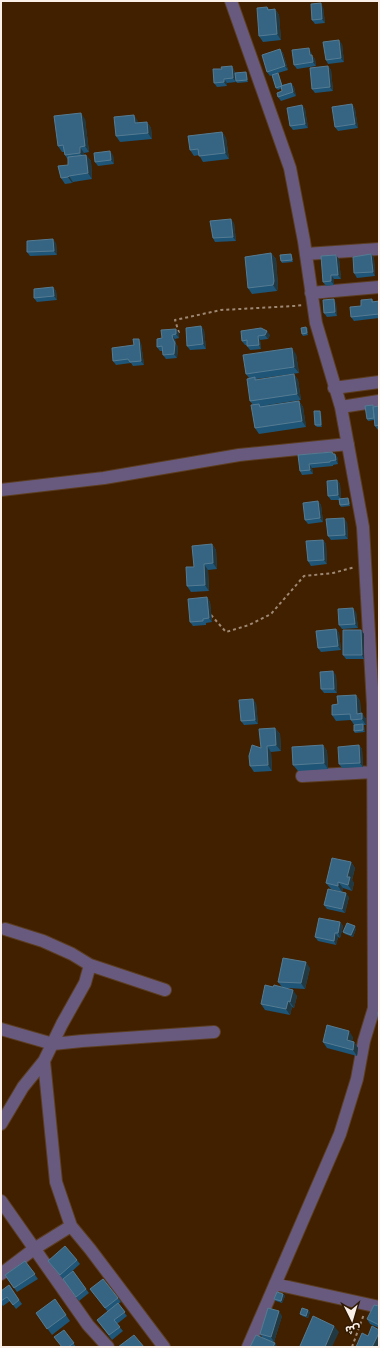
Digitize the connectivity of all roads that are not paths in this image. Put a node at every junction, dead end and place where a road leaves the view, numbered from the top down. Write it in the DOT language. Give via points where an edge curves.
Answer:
graph roads {
  1 [pos="231,1"];
  2 [pos="379,248"];
  3 [pos="306,254"];
  4 [pos="379,287"];
  5 [pos="312,298"];
  6 [pos="379,382"];
  7 [pos="334,388"];
  8 [pos="379,401"];
  9 [pos="341,407"];
  10 [pos="348,444"];
  11 [pos="1,490"];
  12 [pos="373,592"];
  13 [pos="376,729"];
  14 [pos="375,767"];
  15 [pos="302,776"];
  16 [pos="2,932"];
  17 [pos="90,965"];
  18 [pos="165,990"];
  19 [pos="1,1029"];
  20 [pos="214,1032"];
  21 [pos="52,1044"];
  22 [pos="44,1061"];
  23 [pos="1,1124"];
  24 [pos="1,1201"];
  25 [pos="71,1226"];
  26 [pos="34,1249"];
  27 [pos="1,1274"];
  28 [pos="275,1284"];
  29 [pos="373,1305"];
  30 [pos="108,1347"];
  31 [pos="164,1347"];
  32 [pos="248,1347"];
  1 -- 3 [label="street" via="290,168"];
  2 -- 3 [label="street"];
  3 -- 5 [label="street"];
  4 -- 5 [label="street"];
  5 -- 7 [label="street" via="316,323"];
  6 -- 7 [label="street"];
  7 -- 9 [label="street"];
  8 -- 9 [label="street"];
  9 -- 10 [label="street"];
  10 -- 11 [label="street" via="239,455 104,478"];
  10 -- 12 [label="street" via="363,527 365,564"];
  12 -- 13 [label="street"];
  13 -- 14 [label="street"];
  14 -- 15 [label="street"];
  14 -- 28 [label="street" via="374,1008 364,1041 357,1079 340,1134"];
  16 -- 17 [label="street" via="43,941"];
  17 -- 18 [label="street"];
  17 -- 21 [label="street" via="85,983"];
  19 -- 21 [label="street"];
  20 -- 21 [label="street"];
  21 -- 22 [label="street"];
  22 -- 23 [label="street" via="22,1087"];
  22 -- 25 [label="street" via="56,1182"];
  24 -- 26 [label="street"];
  25 -- 26 [label="street"];
  25 -- 31 [label="street"];
  26 -- 27 [label="street"];
  26 -- 30 [label="street" via="88,1325"];
  28 -- 29 [label="street"];
  28 -- 32 [label="street"];
}
